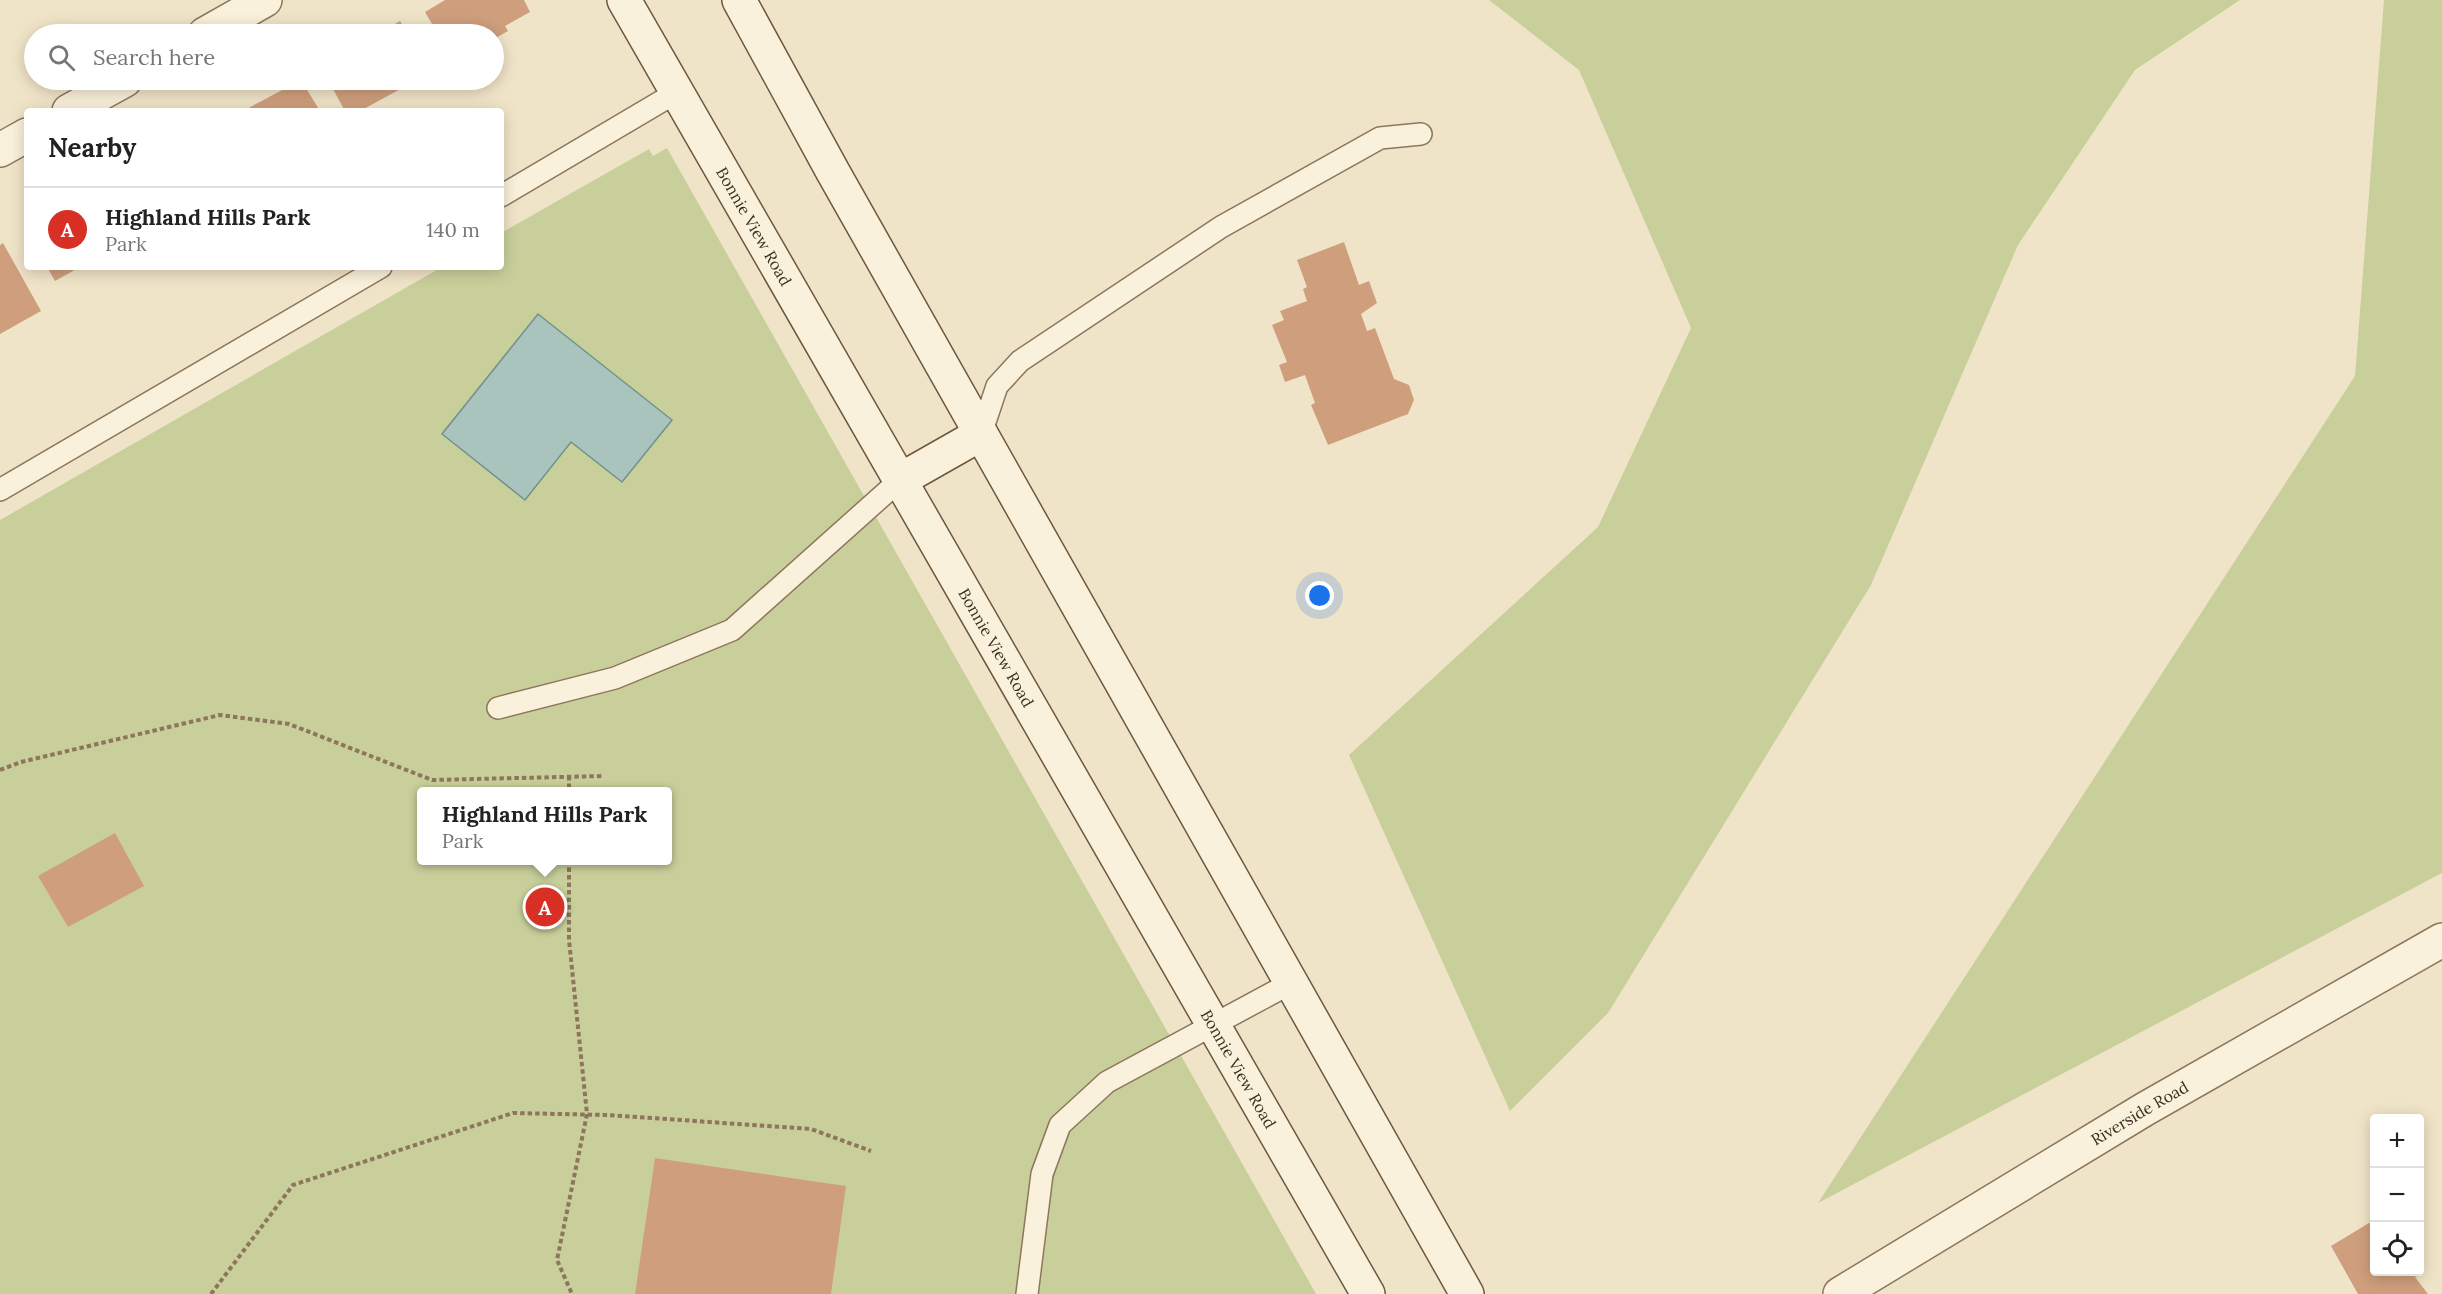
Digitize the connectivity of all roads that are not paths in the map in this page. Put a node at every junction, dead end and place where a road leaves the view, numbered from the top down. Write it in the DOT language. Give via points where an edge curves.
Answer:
graph roads {
  1 [pos="624,0"];
  2 [pos="739,0"];
  3 [pos="258,2"];
  4 [pos="222,24"];
  5 [pos="107,90"];
  6 [pos="677,92"];
  7 [pos="74,108"];
  8 [pos="1421,134"];
  9 [pos="24,137"];
  10 [pos="0,150"];
  11 [pos="504,194"];
  12 [pos="376,270"];
  13 [pos="981,434"];
  14 [pos="900,480"];
  15 [pos="0,490"];
  16 [pos="498,708"];
  17 [pos="2442,940"];
  18 [pos="1291,983"];
  19 [pos="1213,1026"];
  20 [pos="1027,1294"];
  21 [pos="1368,1294"];
  22 [pos="1467,1294"];
  23 [pos="1840,1294"];
  1 -- 6 [label="main road, Bonnie View Road"];
  2 -- 13 [label="main road"];
  3 -- 4 [label="main road"];
  5 -- 7 [label="main road"];
  6 -- 11 [label="lane"];
  6 -- 14 [label="main road, Bonnie View Road"];
  8 -- 13 [label="lane" via="1380,138 1221,227 1020,361 997,386"];
  9 -- 10 [label="main road"];
  12 -- 15 [label="lane"];
  13 -- 14 [label="main road"];
  13 -- 18 [label="main road"];
  14 -- 16 [label="lane" via="732,630 615,678"];
  14 -- 19 [label="main road, Bonnie View Road"];
  17 -- 23 [label="main road, Riverside Road" via="2145,1109"];
  18 -- 19 [label="lane"];
  18 -- 22 [label="main road"];
  19 -- 20 [label="lane" via="1107,1082 1060,1125 1042,1174"];
  19 -- 21 [label="main road, Bonnie View Road"];
}
